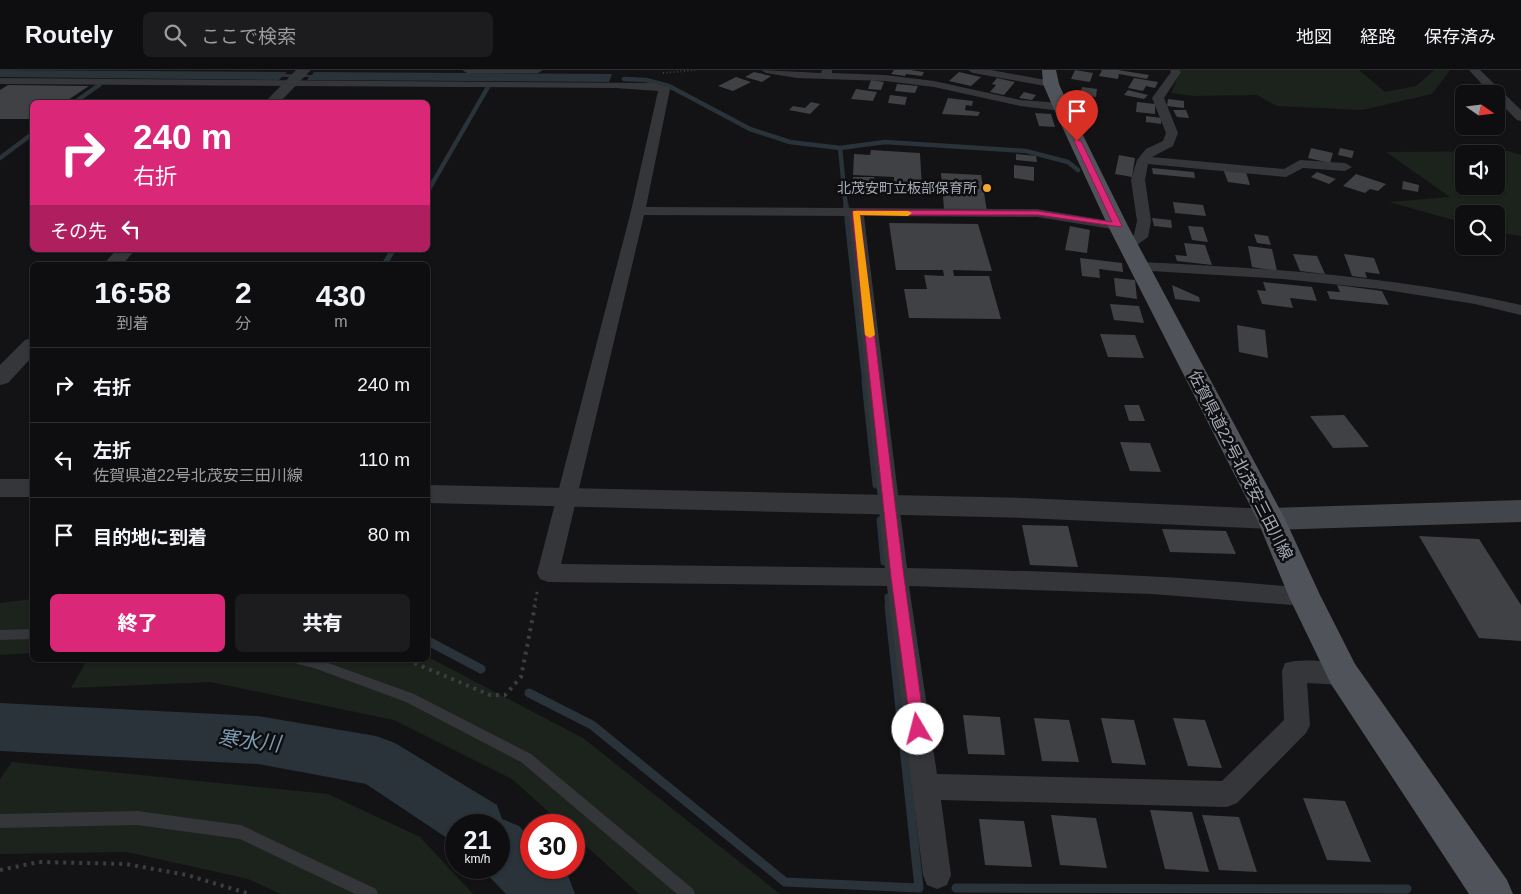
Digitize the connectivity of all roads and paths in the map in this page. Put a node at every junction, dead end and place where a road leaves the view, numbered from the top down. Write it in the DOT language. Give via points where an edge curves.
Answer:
graph roads {
  1 [pos="467,70"];
  2 [pos="766,70"];
  3 [pos="973,70"];
  4 [pos="1175,70"];
  5 [pos="1474,70"];
  6 [pos="554,71"];
  7 [pos="622,71"];
  8 [pos="826,73"];
  9 [pos="297,76"];
  10 [pos="0,81"];
  11 [pos="616,85"];
  12 [pos="1054,87"];
  13 [pos="274,100"];
  14 [pos="1521,117"];
  15 [pos="1143,160"];
  16 [pos="1344,168"];
  17 [pos="638,211"];
  18 [pos="856,212"];
  19 [pos="1128,246"];
  20 [pos="124,252"];
  21 [pos="115,262"];
  22 [pos="1521,310"];
  23 [pos="30,347"];
  24 [pos="0,378"];
  25 [pos="0,488"];
  26 [pos="30,488"];
  27 [pos="430,494"];
  28 [pos="567,496"];
  29 [pos="889,504"];
  30 [pos="1521,512"];
  31 [pos="1271,519"];
  32 [pos="548,573"];
  33 [pos="898,577"];
  34 [pos="1305,597"];
  35 [pos="30,634"];
  36 [pos="0,635"];
  37 [pos="310,662"];
  38 [pos="412,662"];
  39 [pos="1343,674"];
  40 [pos="925,786"];
  41 [pos="0,821"];
  42 [pos="0,870"];
  43 [pos="937,875"];
  44 [pos="250,894"];
  45 [pos="371,894"];
  46 [pos="688,894"];
  47 [pos="1493,894"];
  1 -- 6 [label="street"];
  2 -- 8 [label="street" via="797,75"];
  3 -- 12 [label="street"];
  4 -- 15 [label="street" via="1158,98 1172,133 1169,143 1150,152"];
  5 -- 14 [label="street"];
  7 -- 11 [label="street"];
  8 -- 12 [label="street" via="938,80 1020,103"];
  9 -- 10 [label="street"];
  9 -- 11 [label="street"];
  9 -- 13 [label="street"];
  11 -- 17 [label="street" via="664,89"];
  12 -- 19 [label="main road, 佐賀県道22号北茂安三田川線"];
  15 -- 16 [label="street" via="1286,172 1300,164"];
  15 -- 19 [label="street" via="1138,180 1144,221 1141,237"];
  17 -- 18 [label="street"];
  17 -- 28 [label="street"];
  18 -- 19 [label="street" via="1038,213"];
  18 -- 29 [label="street"];
  19 -- 22 [label="street" via="1224,271 1386,285 1446,293"];
  19 -- 31 [label="main road, 佐賀県道22号北茂安三田川線"];
  20 -- 21 [label="street"];
  23 -- 24 [label="street"];
  25 -- 26 [label="street"];
  27 -- 28 [label="street"];
  28 -- 29 [label="street"];
  28 -- 32 [label="street"];
  29 -- 31 [label="street"];
  29 -- 33 [label="street"];
  30 -- 31 [label="main road"];
  31 -- 34 [label="main road, 佐賀県道22号北茂安三田川線"];
  32 -- 33 [label="street"];
  32 -- 38 [label="path" via="537,588 520,677 505,695 490,695"];
  33 -- 34 [label="street" via="1101,582"];
  33 -- 40 [label="street"];
  34 -- 39 [label="main road, 佐賀県道22号北茂安三田川線"];
  35 -- 36 [label="lane"];
  37 -- 46 [label="lane" via="410,698 526,758"];
  39 -- 40 [label="street" via="1294,671 1297,725 1227,794"];
  39 -- 47 [label="main road, 佐賀県道22号北茂安三田川線"];
  40 -- 43 [label="street"];
  41 -- 45 [label="lane" via="137,818 241,832"];
  42 -- 44 [label="path" via="40,862 126,864 187,875"];
}
